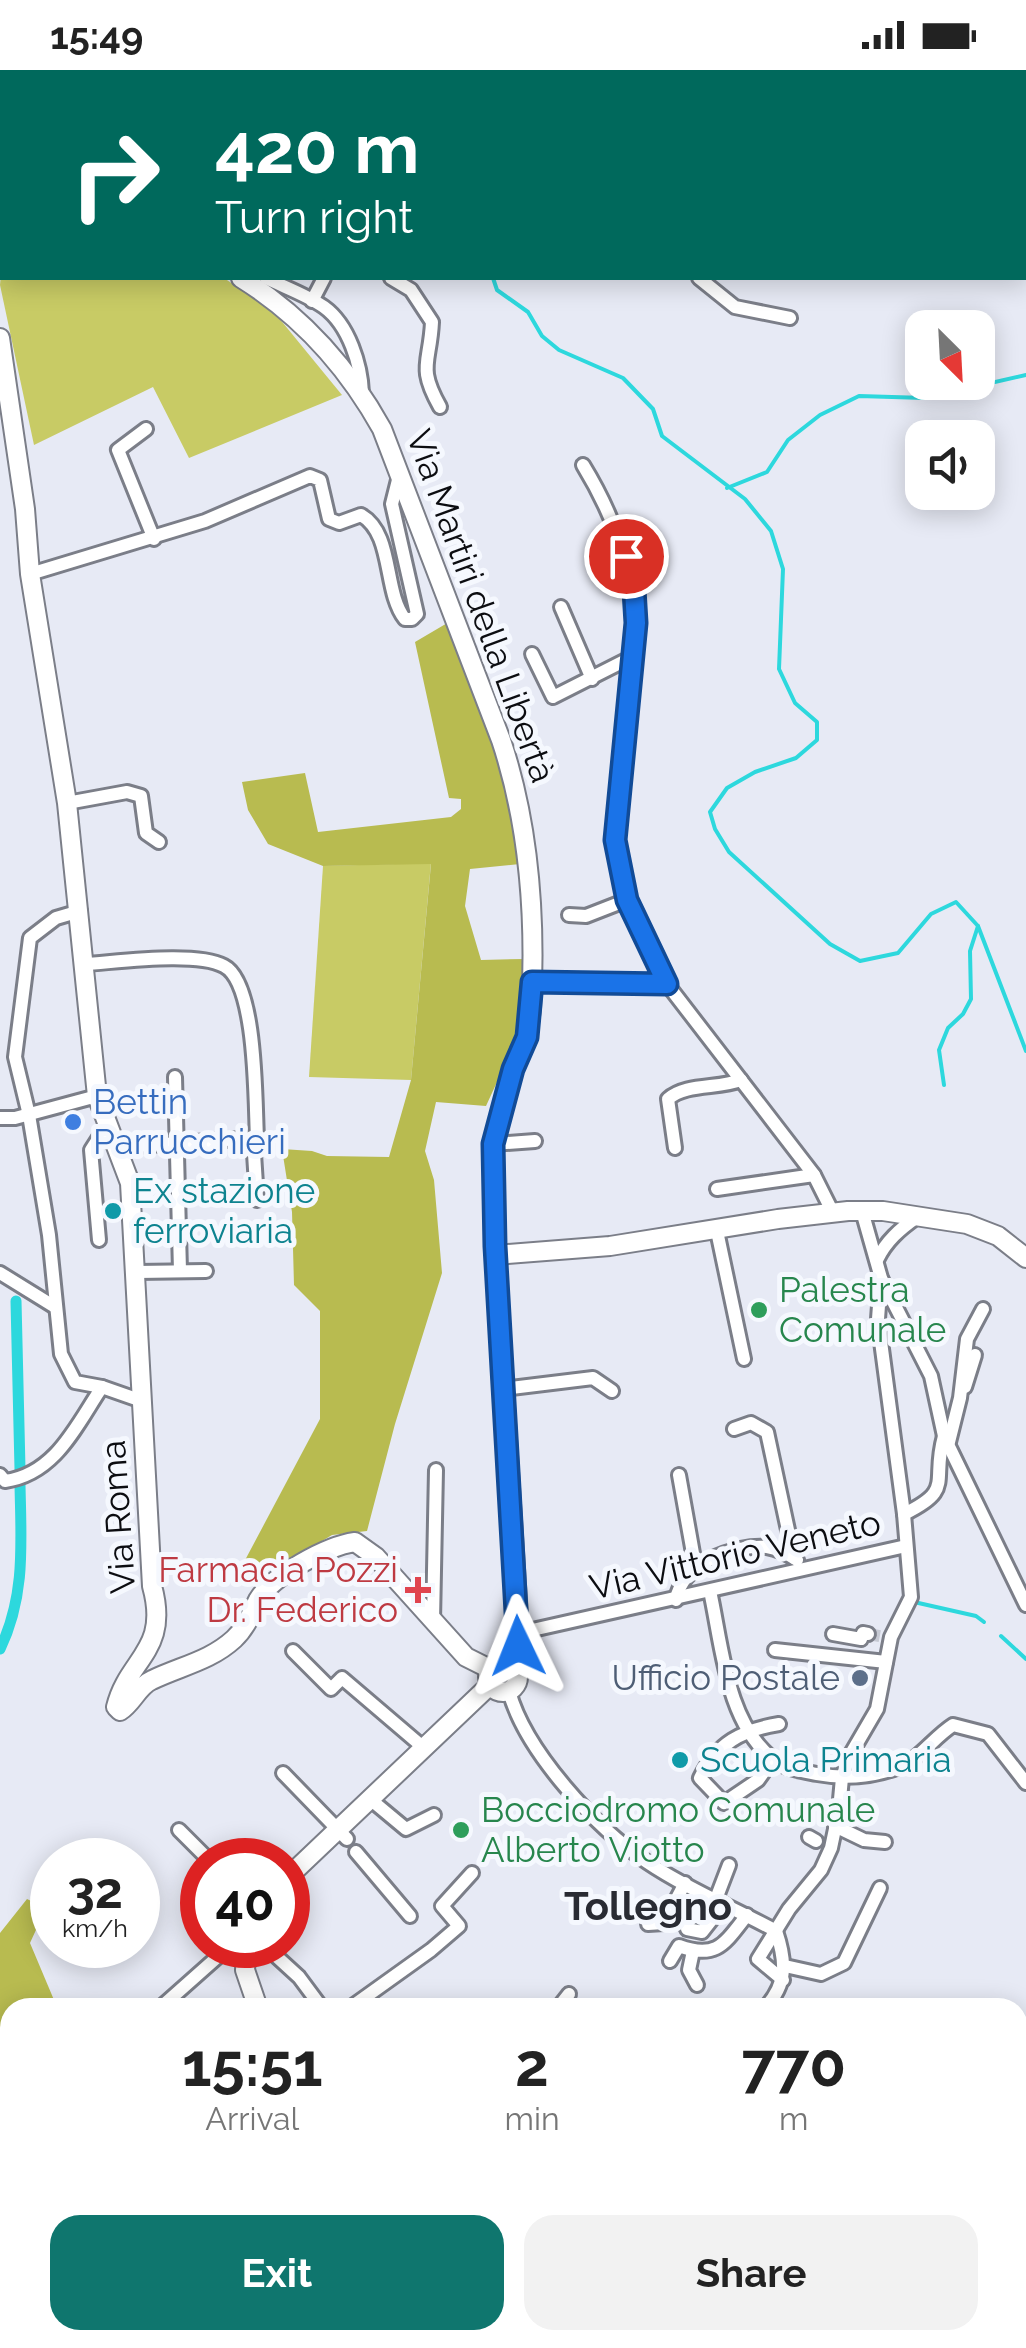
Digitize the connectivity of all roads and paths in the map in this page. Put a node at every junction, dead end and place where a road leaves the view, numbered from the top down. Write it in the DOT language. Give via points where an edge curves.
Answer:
graph roads {
  1 [pos="244,280"];
  2 [pos="270,280"];
  3 [pos="323,280"];
  4 [pos="394,280"];
  5 [pos="701,280"];
  6 [pos="312,302"];
  7 [pos="790,318"];
  8 [pos="0,338"];
  9 [pos="362,394"];
  10 [pos="440,407"];
  11 [pos="146,429"];
  12 [pos="583,466"];
  13 [pos="400,474"];
  14 [pos="154,539"];
  15 [pos="30,574"];
  16 [pos="561,607"];
  17 [pos="532,654"];
  18 [pos="632,657"];
  19 [pos="592,679"];
  20 [pos="67,803"];
  21 [pos="159,842"];
  22 [pos="627,900"];
  23 [pos="80,911"];
  24 [pos="569,915"];
  25 [pos="85,964"];
  26 [pos="532,982"];
  27 [pos="667,984"];
  28 [pos="0,1057"];
  29 [pos="15,1057"];
  30 [pos="175,1077"];
  31 [pos="741,1080"];
  32 [pos="97,1096"];
  33 [pos="29,1115"];
  34 [pos="0,1118"];
  35 [pos="107,1125"];
  36 [pos="253,1138"];
  37 [pos="535,1141"];
  38 [pos="178,1143"];
  39 [pos="493,1144"];
  40 [pos="118,1147"];
  41 [pos="675,1148"];
  42 [pos="814,1175"];
  43 [pos="717,1188"];
  44 [pos="257,1200"];
  45 [pos="862,1212"];
  46 [pos="833,1213"];
  47 [pos="917,1217"];
  48 [pos="716,1231"];
  49 [pos="99,1240"];
  50 [pos="496,1254"];
  51 [pos="1026,1258"];
  52 [pos="877,1260"];
  53 [pos="180,1271"];
  54 [pos="206,1271"];
  55 [pos="137,1272"];
  56 [pos="0,1273"];
  57 [pos="881,1278"];
  58 [pos="56,1308"];
  59 [pos="983,1309"];
  60 [pos="975,1355"];
  61 [pos="744,1360"];
  62 [pos="102,1387"];
  63 [pos="503,1389"];
  64 [pos="612,1391"];
  65 [pos="960,1398"];
  66 [pos="142,1401"];
  67 [pos="734,1429"];
  68 [pos="946,1440"];
  69 [pos="436,1470"];
  70 [pos="0,1475"];
  71 [pos="679,1475"];
  72 [pos="904,1514"];
  73 [pos="906,1546"];
  74 [pos="794,1558"];
  75 [pos="808,1568"];
  76 [pos="696,1570"];
  77 [pos="710,1591"];
  78 [pos="676,1600"];
  79 [pos="1026,1605"];
  80 [pos="433,1621"];
  81 [pos="519,1633"];
  82 [pos="833,1634"];
  83 [pos="868,1634"];
  84 [pos="774,1650"];
  85 [pos="294,1651"];
  86 [pos="886,1662"];
  87 [pos="514,1666"];
  88 [pos="490,1677"];
  89 [pos="509,1692"];
  90 [pos="780,1724"];
  91 [pos="748,1729"];
  92 [pos="424,1748"];
  93 [pos="773,1759"];
  94 [pos="283,1773"];
  95 [pos="842,1778"];
  96 [pos="1026,1783"];
  97 [pos="370,1800"];
  98 [pos="434,1816"];
  99 [pos="836,1826"];
  100 [pos="179,1830"];
  101 [pos="343,1834"];
  102 [pos="187,1838"];
  103 [pos="885,1842"];
  104 [pos="356,1852"];
  105 [pos="310,1860"];
  106 [pos="729,1865"];
  107 [pos="472,1873"];
  108 [pos="685,1884"];
  109 [pos="880,1888"];
  110 [pos="720,1901"];
  111 [pos="748,1915"];
  112 [pos="410,1916"];
  113 [pos="648,1924"];
  114 [pos="687,1929"];
  115 [pos="776,1930"];
  116 [pos="693,1950"];
  117 [pos="670,1962"];
  118 [pos="204,1968"];
  119 [pos="245,1968"];
  120 [pos="290,1968"];
  121 [pos="784,1973"];
  122 [pos="697,1985"];
  123 [pos="569,1994"];
  124 [pos="171,1998"];
  125 [pos="255,1998"];
  126 [pos="315,1998"];
  127 [pos="364,1998"];
  128 [pos="566,1998"];
  129 [pos="773,1998"];
  1 -- 9 [label="street, Via Martiri della Libertà" via="312,333"];
  2 -- 6 [label="street"];
  3 -- 6 [label="street"];
  4 -- 10 [label="street" via="411,290 432,322 424,366"];
  5 -- 7 [label="street" via="735,307"];
  6 -- 9 [label="street" via="337,320 361,367"];
  8 -- 15 [label="street, Via Roma"];
  9 -- 13 [label="street, Via Martiri della Libertà"];
  11 -- 14 [label="street" via="118,450"];
  12 -- 18 [label="street" via="626,556 636,623"];
  13 -- 14 [label="street" via="392,504 417,614 412,619 398,610 368,519 328,520 320,480 310,476"];
  13 -- 26 [label="street, Via Martiri della Libertà" via="515,782 527,836"];
  14 -- 15 [label="street"];
  15 -- 20 [label="street, Via Roma"];
  16 -- 19 [label="street"];
  17 -- 19 [label="street" via="553,698"];
  18 -- 19 [label="street"];
  18 -- 22 [label="street" via="615,840"];
  20 -- 21 [label="street" via="126,792 141,796 146,833"];
  20 -- 23 [label="street, Via Roma"];
  22 -- 24 [label="street" via="586,916"];
  22 -- 27 [label="street"];
  23 -- 25 [label="street, Via Roma"];
  23 -- 29 [label="street" via="56,918 30,938"];
  25 -- 32 [label="street, Via Roma"];
  25 -- 36 [label="street" via="197,958 235,974 248,1017"];
  26 -- 27 [label="street"];
  26 -- 39 [label="street, Via Martiri della Libertà" via="527,1037"];
  27 -- 31 [label="street"];
  28 -- 29 [label="street"];
  29 -- 33 [label="street"];
  30 -- 38 [label="street"];
  31 -- 41 [label="street" via="668,1099"];
  31 -- 42 [label="street"];
  32 -- 33 [label="street"];
  32 -- 35 [label="street, Via Roma"];
  33 -- 34 [label="street"];
  33 -- 58 [label="street"];
  35 -- 40 [label="street, Via Roma"];
  35 -- 49 [label="street" via="91,1150"];
  36 -- 38 [label="street"];
  36 -- 44 [label="street"];
  37 -- 39 [label="street"];
  38 -- 40 [label="street"];
  38 -- 53 [label="street"];
  39 -- 50 [label="street, Via Martiri della Libertà"];
  40 -- 55 [label="street, Via Roma" via="130,1183"];
  42 -- 43 [label="street"];
  42 -- 46 [label="street"];
  45 -- 46 [label="street"];
  45 -- 47 [label="street"];
  45 -- 52 [label="street"];
  46 -- 48 [label="street"];
  47 -- 51 [label="street" via="967,1224 998,1236"];
  47 -- 52 [label="street"];
  48 -- 50 [label="street"];
  48 -- 61 [label="street"];
  50 -- 63 [label="street, Via Martiri della Libertà"];
  52 -- 57 [label="street"];
  53 -- 54 [label="street"];
  53 -- 55 [label="street"];
  55 -- 66 [label="street, Via Roma"];
  56 -- 58 [label="street"];
  57 -- 68 [label="street" via="931,1376"];
  57 -- 72 [label="street" via="878,1319"];
  58 -- 62 [label="street" via="61,1354 75,1382"];
  59 -- 65 [label="street" via="967,1339"];
  60 -- 65 [label="street"];
  62 -- 66 [label="street"];
  62 -- 70 [label="street" via="64,1446 44,1464 19,1479"];
  63 -- 64 [label="street" via="593,1378"];
  63 -- 81 [label="street, Via Martiri della Libertà"];
  65 -- 68 [label="street"];
  66 -- 80 [label="street, Via Roma" via="159,1611 149,1648 116,1708 149,1681 226,1646 268,1588 341,1544 365,1546"];
  67 -- 74 [label="street" via="752,1424 767,1432"];
  68 -- 72 [label="street" via="935,1496"];
  68 -- 79 [label="street"];
  69 -- 80 [label="street"];
  71 -- 76 [label="street"];
  72 -- 73 [label="street"];
  73 -- 75 [label="street, Via Vittorio Veneto"];
  73 -- 86 [label="street" via="911,1597 888,1637"];
  74 -- 75 [label="street"];
  74 -- 76 [label="street" via="744,1548"];
  75 -- 77 [label="street, Via Vittorio Veneto"];
  76 -- 78 [label="street"];
  77 -- 78 [label="street, Via Vittorio Veneto"];
  77 -- 91 [label="street"];
  78 -- 81 [label="street, Via Vittorio Veneto"];
  80 -- 88 [label="street, Via Roma"];
  81 -- 87 [label="street, Via Martiri della Libertà"];
  82 -- 83 [label="street"];
  84 -- 86 [label="street"];
  85 -- 92 [label="street" via="331,1689 342,1678"];
  86 -- 95 [label="street" via="877,1709"];
  87 -- 88 [label="street" via="499,1662"];
  87 -- 89 [label="street" via="518,1680"];
  88 -- 89 [label="street" via="498,1692"];
  88 -- 92 [label="street"];
  89 -- 108 [label="street" via="523,1730 560,1781 622,1844"];
  90 -- 91 [label="street"];
  91 -- 93 [label="street"];
  91 -- 93 [label="street" via="710,1758 700,1778 724,1803 758,1780"];
  92 -- 97 [label="street"];
  93 -- 95 [label="street"];
  94 -- 101 [label="street"];
  95 -- 96 [label="street" via="898,1767 953,1725 988,1734"];
  95 -- 99 [label="street"];
  97 -- 98 [label="street" via="406,1829"];
  97 -- 101 [label="street"];
  99 -- 103 [label="street"];
  99 -- 115 [label="street" via="821,1842 821,1870"];
  100 -- 102 [label="street"];
  101 -- 105 [label="street"];
  104 -- 112 [label="street"];
  106 -- 110 [label="street"];
  107 -- 127 [label="street" via="442,1906 458,1926"];
  108 -- 110 [label="street"];
  108 -- 113 [label="street" via="664,1923"];
  109 -- 121 [label="street" via="844,1963 821,1974"];
  110 -- 111 [label="street"];
  110 -- 114 [label="street" via="702,1932"];
  111 -- 115 [label="street"];
  111 -- 116 [label="street" via="714,1951"];
  115 -- 121 [label="street"];
  115 -- 121 [label="street" via="758,1960"];
  116 -- 117 [label="street" via="680,1946"];
  116 -- 122 [label="street" via="689,1970"];
  118 -- 124 [label="street"];
  119 -- 125 [label="street"];
  120 -- 126 [label="street"];
  121 -- 129 [label="street"];
  123 -- 128 [label="street"];
}
